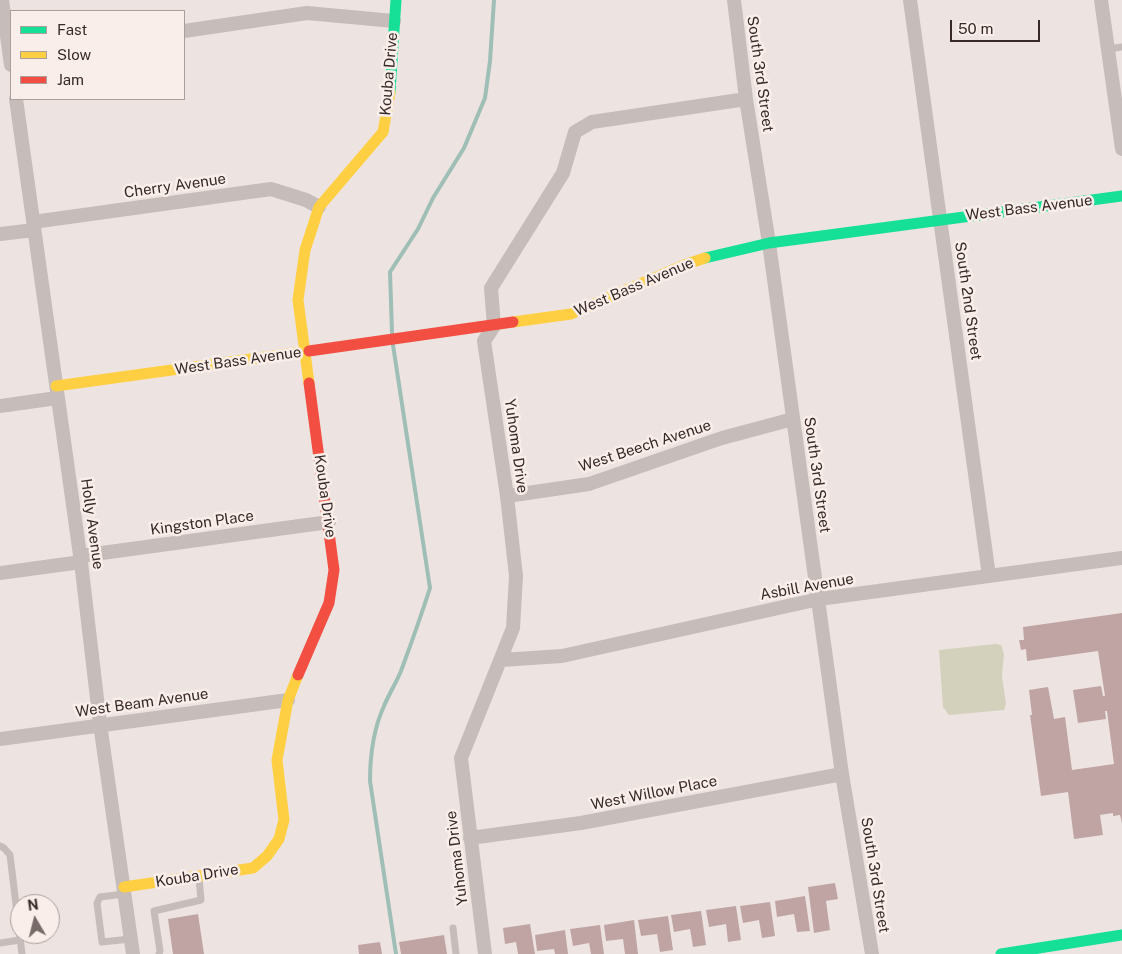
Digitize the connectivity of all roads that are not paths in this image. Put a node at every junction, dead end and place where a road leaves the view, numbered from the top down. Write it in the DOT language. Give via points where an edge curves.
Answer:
graph roads {
  1 [pos="2,0"];
  2 [pos="396,0"];
  3 [pos="734,0"];
  4 [pos="910,0"];
  5 [pos="1101,0"];
  6 [pos="394,21"];
  7 [pos="185,31"];
  8 [pos="1115,48"];
  9 [pos="9,61"];
  10 [pos="746,99"];
  11 [pos="16,100"];
  12 [pos="1122,149"];
  13 [pos="1122,196"];
  14 [pos="319,207"];
  15 [pos="940,219"];
  16 [pos="34,226"];
  17 [pos="0,234"];
  18 [pos="769,243"];
  19 [pos="494,326"];
  20 [pos="305,352"];
  21 [pos="57,392"];
  22 [pos="0,406"];
  23 [pos="793,419"];
  24 [pos="507,496"];
  25 [pos="329,522"];
  26 [pos="1122,558"];
  27 [pos="80,559"];
  28 [pos="0,573"];
  29 [pos="990,576"];
  30 [pos="819,599"];
  31 [pos="501,660"];
  32 [pos="288,700"];
  33 [pos="100,724"];
  34 [pos="0,739"];
  35 [pos="842,774"];
  36 [pos="470,838"];
  37 [pos="0,846"];
  38 [pos="199,876"];
  39 [pos="124,890"];
  40 [pos="15,894"];
  41 [pos="453,928"];
  42 [pos="1122,935"];
  43 [pos="130,939"];
  44 [pos="159,951"];
  45 [pos="133,954"];
  46 [pos="456,954"];
  47 [pos="485,954"];
  48 [pos="872,954"];
  49 [pos="1001,954"];
  1 -- 9 [label="street"];
  2 -- 6 [label="street, Kouba Drive"];
  3 -- 10 [label="street, South 3rd Street"];
  4 -- 15 [label="street, South 2nd Street"];
  5 -- 8 [label="street"];
  6 -- 7 [label="street" via="307,13"];
  6 -- 14 [label="street, Kouba Drive" via="389,103 383,132"];
  8 -- 12 [label="street"];
  10 -- 18 [label="street, South 3rd Street"];
  10 -- 19 [label="street, Yuhoma Drive" via="592,122 575,132 563,173 491,288"];
  11 -- 16 [label="street, Holly Avenue"];
  13 -- 15 [label="street, West Bass Avenue"];
  14 -- 16 [label="street, Cherry Avenue" via="271,189"];
  14 -- 20 [label="street, Kouba Drive" via="305,250 298,300"];
  15 -- 18 [label="street, West Bass Avenue"];
  15 -- 29 [label="street, South 2nd Street"];
  16 -- 17 [label="street, Cherry Avenue"];
  16 -- 21 [label="street, Holly Avenue"];
  18 -- 19 [label="street, West Bass Avenue" via="684,265 572,314"];
  18 -- 23 [label="street, South 3rd Street"];
  19 -- 20 [label="street, West Bass Avenue"];
  19 -- 24 [label="street, Yuhoma Drive" via="484,341"];
  20 -- 21 [label="street, West Bass Avenue"];
  20 -- 25 [label="street, Kouba Drive"];
  21 -- 22 [label="street"];
  21 -- 27 [label="street, Holly Avenue"];
  23 -- 24 [label="street, West Beech Avenue" via="722,438 589,484"];
  23 -- 30 [label="street, South 3rd Street"];
  24 -- 31 [label="street, Yuhoma Drive" via="516,576 513,628"];
  25 -- 27 [label="street, Kingston Place"];
  25 -- 32 [label="street, Kouba Drive" via="334,570 329,603"];
  26 -- 29 [label="street, Asbill Avenue"];
  27 -- 28 [label="street, Kingston Place"];
  27 -- 33 [label="street, Holly Avenue"];
  29 -- 30 [label="street, Asbill Avenue"];
  30 -- 31 [label="street, Asbill Avenue" via="562,656"];
  30 -- 35 [label="street, South 3rd Street"];
  31 -- 36 [label="street, Yuhoma Drive" via="461,758"];
  32 -- 33 [label="street, West Beam Avenue"];
  32 -- 38 [label="street, Kouba Drive" via="277,760 284,820 279,839 253,868"];
  33 -- 34 [label="street, West Beam Avenue"];
  33 -- 39 [label="street, Holly Avenue"];
  35 -- 36 [label="street, West Willow Place" via="581,823"];
  35 -- 48 [label="street, South 3rd Street"];
  36 -- 47 [label="street, Yuhoma Drive"];
  37 -- 40 [label="lane" via="10,855"];
  38 -- 39 [label="street, Kouba Drive"];
  38 -- 44 [label="lane" via="201,900 154,911"];
  39 -- 43 [label="street, Holly Avenue"];
  39 -- 43 [label="lane" via="100,897 97,903 102,942"];
  41 -- 46 [label="lane"];
  42 -- 49 [label="street"];
  43 -- 45 [label="street, Holly Avenue"];
}
